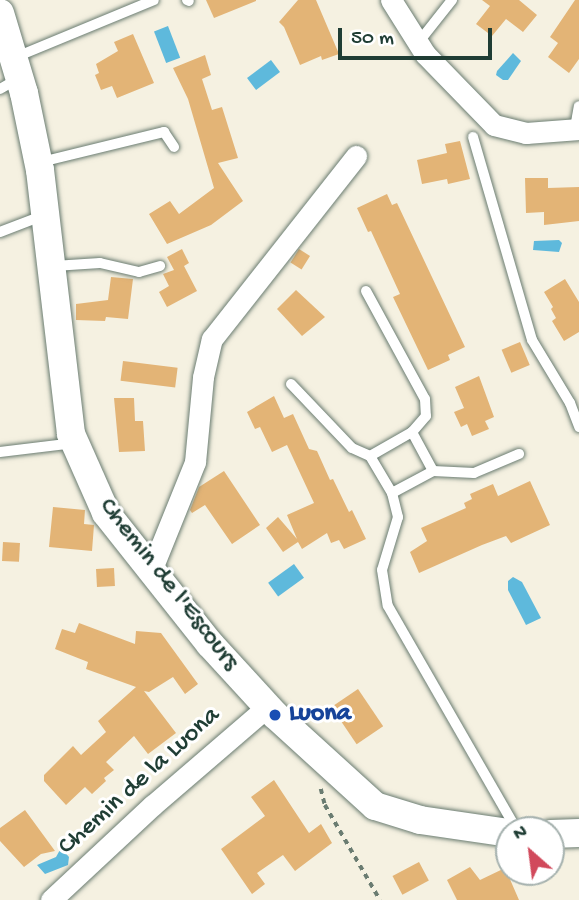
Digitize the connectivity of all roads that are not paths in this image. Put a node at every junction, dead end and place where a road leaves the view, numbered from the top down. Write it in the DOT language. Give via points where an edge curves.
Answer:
graph roads {
  1 [pos="154,0"];
  2 [pos="391,0"];
  3 [pos="452,0"];
  4 [pos="0,13"];
  5 [pos="418,43"];
  6 [pos="11,75"];
  7 [pos="579,106"];
  8 [pos="577,128"];
  9 [pos="474,137"];
  10 [pos="174,147"];
  11 [pos="356,156"];
  12 [pos="38,163"];
  13 [pos="45,215"];
  14 [pos="0,232"];
  15 [pos="160,265"];
  16 [pos="51,266"];
  17 [pos="366,291"];
  18 [pos="291,384"];
  19 [pos="579,427"];
  20 [pos="412,432"];
  21 [pos="75,443"];
  22 [pos="0,453"];
  23 [pos="519,454"];
  24 [pos="370,456"];
  25 [pos="433,471"];
  26 [pos="392,493"];
  27 [pos="151,572"];
  28 [pos="267,707"];
  29 [pos="509,816"];
  30 [pos="495,831"];
  31 [pos="51,900"];
  1 -- 6 [label="lane"];
  2 -- 5 [label="street"];
  3 -- 5 [label="lane"];
  4 -- 6 [label="street, Chemin de l'Escours"];
  5 -- 8 [label="street" via="494,125 526,133"];
  6 -- 12 [label="street, Chemin de l'Escours"];
  7 -- 8 [label="lane"];
  9 -- 19 [label="lane" via="532,340"];
  10 -- 12 [label="lane" via="164,132"];
  11 -- 27 [label="street" via="212,339 203,377 195,462"];
  12 -- 13 [label="street, Chemin de l'Escours"];
  13 -- 14 [label="lane"];
  13 -- 16 [label="street, Chemin de l'Escours"];
  15 -- 16 [label="lane" via="139,272 100,263"];
  16 -- 21 [label="street, Chemin de l'Escours"];
  17 -- 20 [label="lane" via="425,399 426,416"];
  18 -- 24 [label="lane" via="352,448"];
  20 -- 24 [label="lane"];
  20 -- 25 [label="lane"];
  21 -- 22 [label="lane"];
  21 -- 27 [label="street, Chemin de l'Escours" via="106,513"];
  23 -- 25 [label="lane" via="474,473"];
  24 -- 26 [label="lane"];
  25 -- 26 [label="lane"];
  26 -- 29 [label="lane" via="398,517 383,570 388,606"];
  27 -- 28 [label="street, Chemin de l'Escours"];
  28 -- 30 [label="street, Chemin de l'Escours" via="375,806 420,820"];
  28 -- 31 [label="street, Chemin de la Luona"];
}
